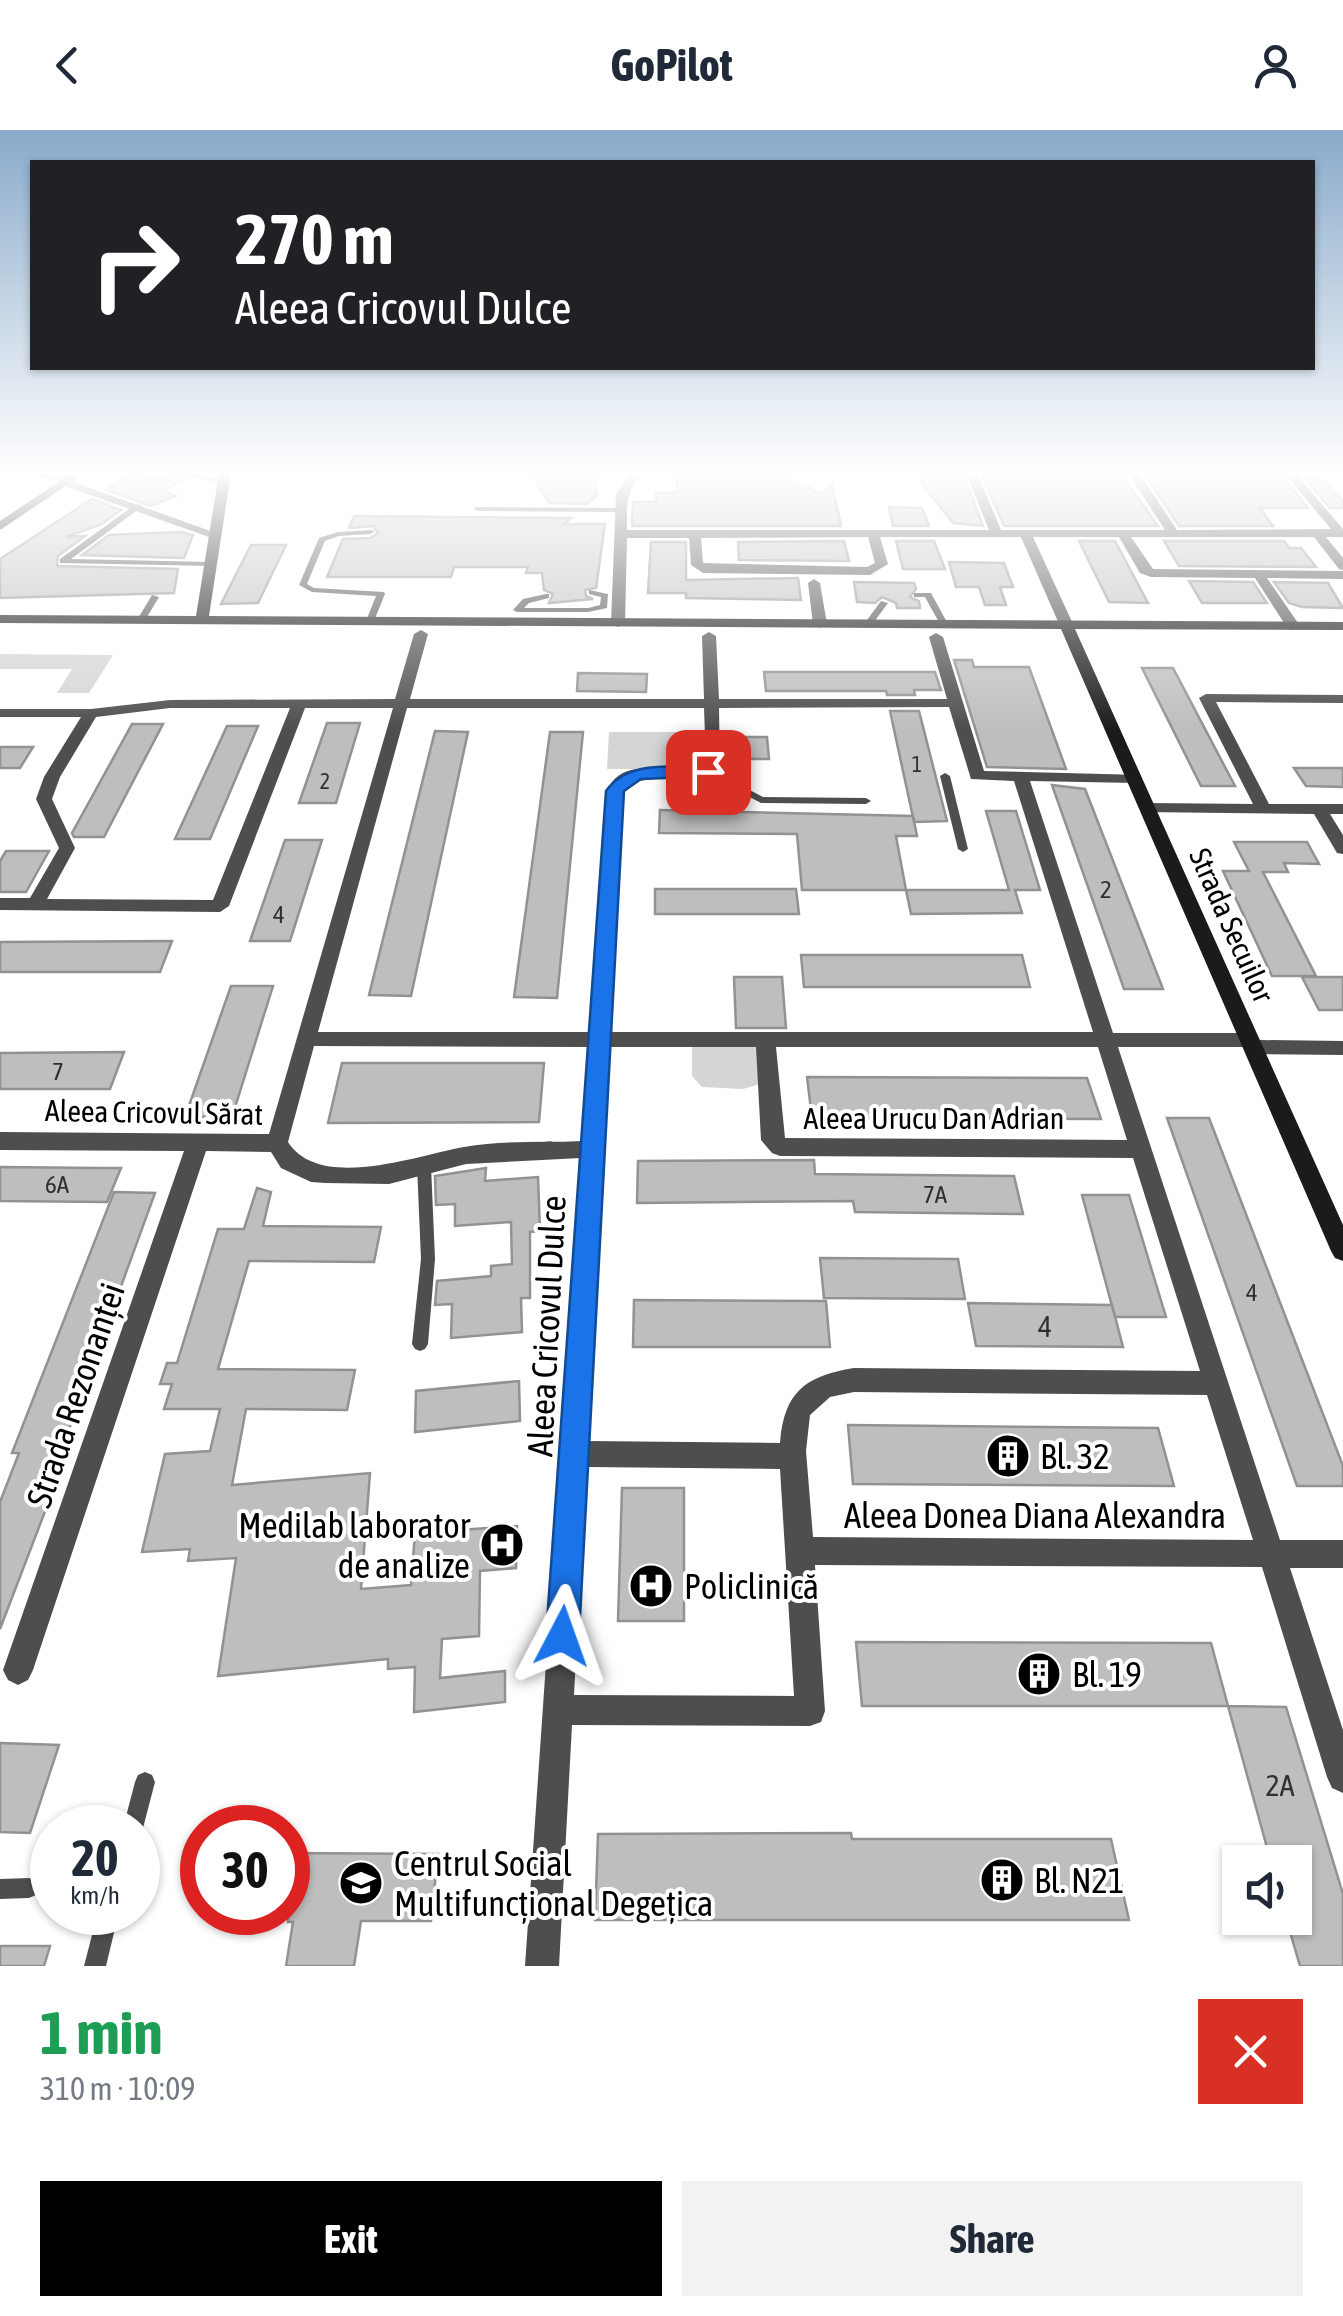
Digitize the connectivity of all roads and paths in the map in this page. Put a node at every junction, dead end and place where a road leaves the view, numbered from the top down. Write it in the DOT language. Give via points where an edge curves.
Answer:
graph roads {
  1 [pos="66,559"];
  2 [pos="212,559"];
  3 [pos="314,559"];
  4 [pos="619,559"];
  5 [pos="697,559"];
  6 [pos="881,559"];
  7 [pos="1037,559"];
  8 [pos="1138,559"];
  9 [pos="173,564"];
  10 [pos="211,564"];
  11 [pos="167,575"];
  12 [pos="1259,575"];
  13 [pos="1343,576"];
  14 [pos="814,583"];
  15 [pos="592,592"];
  16 [pos="917,595"];
  17 [pos="546,596"];
  18 [pos="155,597"];
  19 [pos="884,603"];
  20 [pos="0,619"];
  21 [pos="141,620"];
  22 [pos="202,620"];
  23 [pos="370,622"];
  24 [pos="515,622"];
  25 [pos="618,623"];
  26 [pos="820,624"];
  27 [pos="868,624"];
  28 [pos="1294,626"];
  29 [pos="1343,626"];
  30 [pos="940,631"];
  31 [pos="1069,631"];
  32 [pos="0,632"];
  33 [pos="421,634"];
  34 [pos="708,636"];
  35 [pos="1343,639"];
  36 [pos="1343,698"];
  37 [pos="956,703"];
  38 [pos="299,704"];
  39 [pos="401,704"];
  40 [pos="711,704"];
  41 [pos="0,713"];
  42 [pos="91,713"];
  43 [pos="708,772"];
  44 [pos="945,776"];
  45 [pos="1022,777"];
  46 [pos="1135,778"];
  47 [pos="866,800"];
  48 [pos="1148,808"];
  49 [pos="1263,808"];
  50 [pos="1320,808"];
  51 [pos="1343,809"];
  52 [pos="1343,848"];
  53 [pos="964,849"];
  54 [pos="0,904"];
  55 [pos="35,905"];
  56 [pos="306,1039"];
  57 [pos="599,1039"];
  58 [pos="765,1039"];
  59 [pos="1105,1040"];
  60 [pos="1252,1044"];
  61 [pos="1343,1048"];
  62 [pos="0,1141"];
  63 [pos="198,1142"];
  64 [pos="277,1142"];
  65 [pos="1140,1149"];
  66 [pos="592,1150"];
  67 [pos="424,1166"];
  68 [pos="1343,1250"];
  69 [pos="420,1344"];
  70 [pos="1215,1382"];
  71 [pos="574,1454"];
  72 [pos="794,1456"];
  73 [pos="800,1551"];
  74 [pos="1270,1554"];
  75 [pos="1343,1554"];
  76 [pos="18,1670"];
  77 [pos="558,1710"];
  78 [pos="1343,1777"];
  79 [pos="145,1782"];
  80 [pos="139,1805"];
  81 [pos="0,1888"];
  82 [pos="29,1888"];
  83 [pos="104,1935"];
  84 [pos="95,1966"];
  85 [pos="542,1966"];
  1 -- 9 [label="lane"];
  2 -- 10 [label="main road"];
  3 -- 23 [label="lane" via="303,585 312,590 381,594"];
  4 -- 25 [label="street"];
  5 -- 6 [label="street" via="702,569 870,571"];
  7 -- 31 [label="street"];
  8 -- 12 [label="street" via="1150,573"];
  9 -- 10 [label="lane"];
  9 -- 11 [label="lane"];
  10 -- 22 [label="main road"];
  12 -- 13 [label="street"];
  12 -- 28 [label="street"];
  14 -- 26 [label="street"];
  15 -- 24 [label="lane" via="605,596 604,606"];
  16 -- 30 [label="lane" via="928,595"];
  17 -- 24 [label="lane" via="526,601"];
  18 -- 21 [label="lane"];
  19 -- 27 [label="lane"];
  20 -- 21 [label="main road"];
  21 -- 22 [label="main road"];
  22 -- 23 [label="main road"];
  23 -- 24 [label="main road"];
  24 -- 25 [label="main road"];
  24 -- 33 [label="main road"];
  24 -- 34 [label="main road"];
  25 -- 26 [label="main road"];
  26 -- 27 [label="main road"];
  27 -- 30 [label="main road"];
  28 -- 29 [label="main road"];
  28 -- 31 [label="main road"];
  30 -- 31 [label="main road"];
  30 -- 34 [label="main road"];
  30 -- 37 [label="street"];
  31 -- 35 [label="main road"];
  31 -- 46 [label="main road, Strada Secuilor"];
  32 -- 33 [label="main road"];
  33 -- 39 [label="street"];
  34 -- 40 [label="street"];
  36 -- 49 [label="street" via="1206,698"];
  37 -- 40 [label="street"];
  37 -- 45 [label="street" via="977,776"];
  38 -- 39 [label="street"];
  38 -- 42 [label="street" via="170,704"];
  38 -- 55 [label="street" via="220,906"];
  39 -- 40 [label="street"];
  39 -- 56 [label="street"];
  40 -- 43 [label="street" via="714,766"];
  41 -- 42 [label="street"];
  42 -- 55 [label="street" via="46,790 46,808 67,848"];
  43 -- 47 [label="lane, Aleea Cricovul Dulce" via="760,800"];
  43 -- 57 [label="street, Aleea Cricovul Dulce" via="638,774 615,791"];
  44 -- 53 [label="lane"];
  45 -- 46 [label="street"];
  45 -- 59 [label="street"];
  46 -- 48 [label="main road, Strada Secuilor"];
  48 -- 49 [label="street"];
  48 -- 60 [label="main road, Strada Secuilor"];
  49 -- 50 [label="street"];
  50 -- 51 [label="street"];
  50 -- 52 [label="street"];
  54 -- 55 [label="street"];
  56 -- 57 [label="street"];
  56 -- 64 [label="street"];
  57 -- 58 [label="street"];
  57 -- 66 [label="street, Aleea Cricovul Dulce"];
  58 -- 59 [label="street"];
  58 -- 65 [label="street, Aleea Urucu Dan Adrian" via="772,1140 780,1147"];
  59 -- 60 [label="street"];
  59 -- 65 [label="street, Aleea Donea Diana Alexandra"];
  60 -- 61 [label="street"];
  60 -- 68 [label="main road, Strada Secuilor"];
  62 -- 63 [label="street, Aleea Cricovul Sărat"];
  63 -- 64 [label="street, Aleea Cricovul Sărat"];
  63 -- 76 [label="street, Strada Rezonanței"];
  64 -- 67 [label="street, Aleea Cricovul Sărat" via="290,1162 312,1173 389,1175"];
  65 -- 70 [label="street, Aleea Donea Diana Alexandra"];
  66 -- 67 [label="street, Aleea Cricovul Sărat" via="466,1155"];
  66 -- 71 [label="street, Aleea Cricovul Dulce"];
  67 -- 69 [label="lane" via="428,1259"];
  70 -- 72 [label="street, Aleea Donea Diana Alexandra" via="825,1384 802,1403"];
  70 -- 74 [label="street, Aleea Donea Diana Alexandra"];
  71 -- 72 [label="street"];
  71 -- 77 [label="street, Aleea Cricovul Dulce"];
  72 -- 73 [label="street, Aleea Donea Diana Alexandra"];
  73 -- 74 [label="street, Aleea Donea Diana Alexandra"];
  73 -- 77 [label="street, Aleea Donea Diana Alexandra" via="810,1711"];
  74 -- 75 [label="street, Aleea Donea Diana Alexandra"];
  74 -- 78 [label="street"];
  77 -- 85 [label="street, Aleea Cricovul Dulce"];
  79 -- 80 [label="lane"];
  81 -- 82 [label="lane"];
  83 -- 84 [label="lane"];
}
